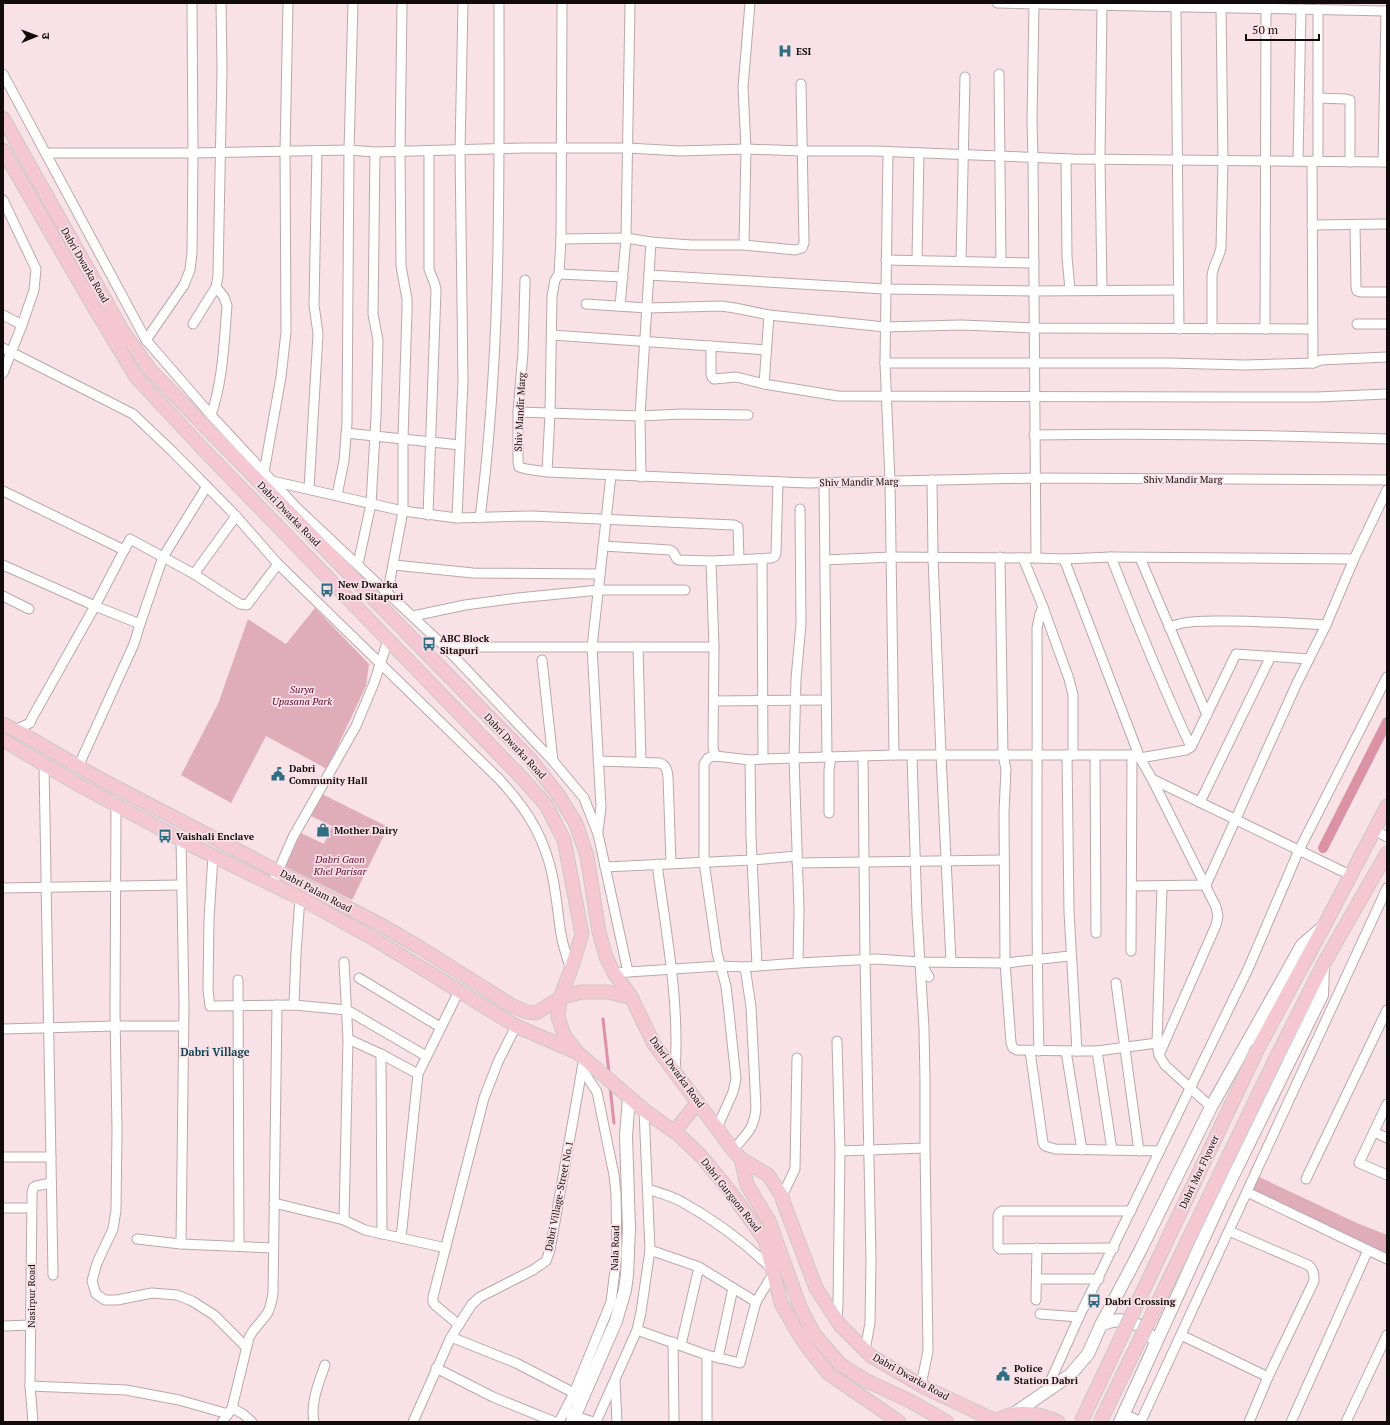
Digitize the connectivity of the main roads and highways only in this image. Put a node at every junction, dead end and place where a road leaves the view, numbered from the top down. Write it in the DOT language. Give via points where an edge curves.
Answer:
graph roads {
  1 [pos="3,118"];
  2 [pos="3,150"];
  3 [pos="3,724"];
  4 [pos="3,740"];
  5 [pos="1387,806"];
  6 [pos="1387,853"];
  7 [pos="1324,926"];
  8 [pos="1323,965"];
  9 [pos="560,998"];
  10 [pos="632,998"];
  11 [pos="584,1061"];
  12 [pos="627,1095"];
  13 [pos="698,1102"];
  14 [pos="674,1132"];
  15 [pos="737,1155"];
  16 [pos="1101,1325"];
  17 [pos="1155,1345"];
  18 [pos="1012,1415"];
  19 [pos="570,1417"];
  20 [pos="1122,1418"];
  21 [pos="996,1421"];
  22 [pos="899,1422"];
  23 [pos="947,1422"];
  24 [pos="1058,1422"];
  25 [pos="1081,1422"];
  26 [pos="1100,1422"];
  1 -- 10 [label="main road, Dabri Dwarka Road" via="122,330 151,371 530,759 559,796 576,824 587,856 599,932 606,957"];
  2 -- 9 [label="main road, Dabri Dwarka Road" via="136,377 546,805 564,840 582,934"];
  3 -- 9 [label="main road, Dabri Palam Road" via="100,779 419,946 511,1005 526,1012 536,1013"];
  4 -- 11 [label="main road, Dabri Palam Road" via="116,805 300,898 376,940 516,1026"];
  5 -- 7 [label="main road, Dabri Mor Flyover"];
  6 -- 8 [label="main road, Dabri Mor Flyover"];
  7 -- 16 [label="main road" via="1302,945 1211,1106"];
  7 -- 25 [label="main road, Dabri Mor Flyover, bridge" via="1258,1048"];
  8 -- 17 [label="main road" via="1322,995 1221,1200"];
  8 -- 26 [label="main road, Dabri Mor Flyover, bridge"];
  9 -- 10 [label="main road, Dabri Palam Road" via="581,992 608,992"];
  9 -- 11 [label="main road, Dabri Dwarka Road" via="558,1017 564,1035"];
  10 -- 13 [label="main road, Dabri Dwarka Road" via="654,1044"];
  11 -- 12 [label="main road, Dabri Gurgaon Road"];
  12 -- 14 [label="main road, Dabri Gurgaon Road"];
  12 -- 19 [label="main road" via="628,1228 625,1290 616,1321"];
  13 -- 14 [label="main road"];
  13 -- 15 [label="main road, Dabri Dwarka Road"];
  14 -- 22 [label="main road, Dabri Gurgaon Road" via="701,1156 765,1240 781,1303 798,1333 828,1373"];
  15 -- 21 [label="main road, Dabri Dwarka Road" via="768,1175 782,1196 816,1288 840,1325 871,1356 921,1385"];
  15 -- 23 [label="main road" via="747,1185 769,1221 800,1307 814,1334 840,1364 867,1381"];
  16 -- 17 [label="main road" via="1116,1320 1133,1322 1146,1331"];
  16 -- 18 [label="main road" via="1088,1354 1070,1374"];
  17 -- 20 [label="main road"];
  18 -- 21 [label="main road" via="1003,1416"];
  18 -- 24 [label="main road" via="1037,1414"];
}
